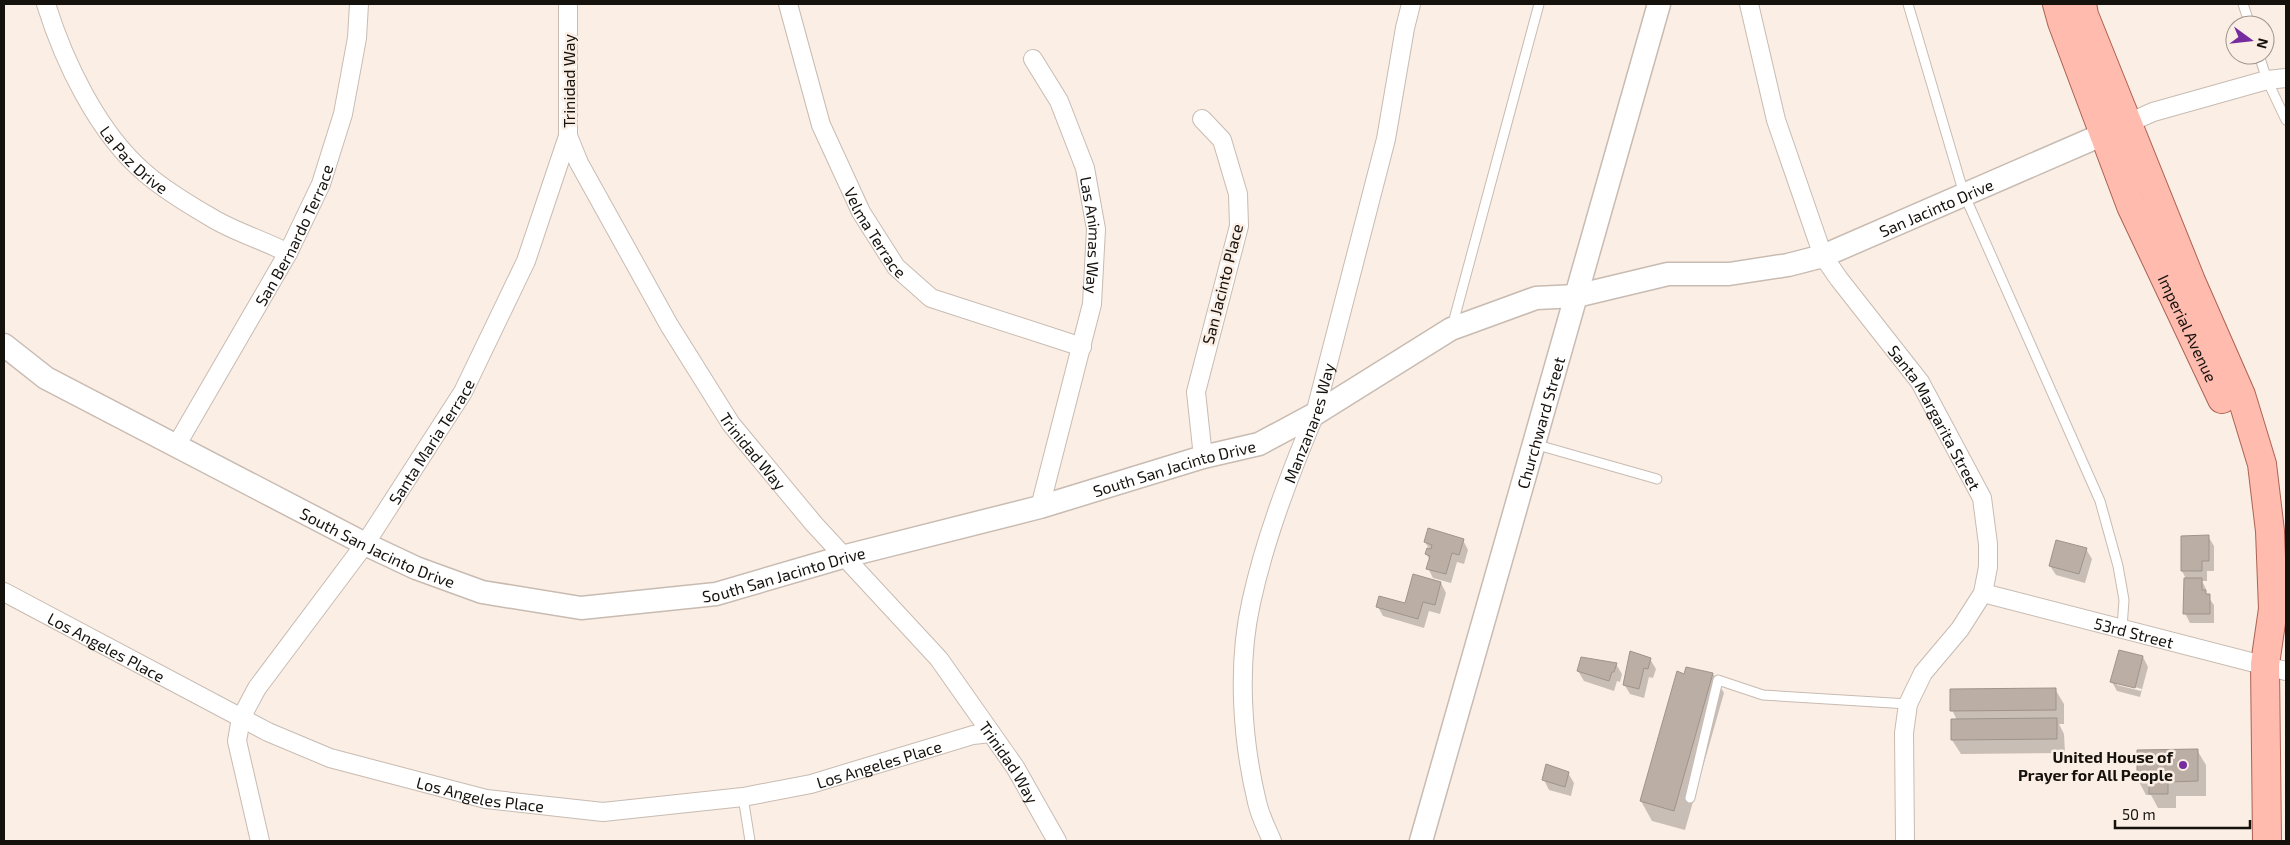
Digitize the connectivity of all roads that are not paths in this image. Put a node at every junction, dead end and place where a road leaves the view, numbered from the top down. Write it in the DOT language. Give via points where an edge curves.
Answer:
graph roads {
  1 [pos="46,4"];
  2 [pos="359,4"];
  3 [pos="568,4"];
  4 [pos="788,4"];
  5 [pos="1411,4"];
  6 [pos="1539,4"];
  7 [pos="1659,4"];
  8 [pos="1749,4"];
  9 [pos="1908,4"];
  10 [pos="2057,4"];
  11 [pos="2082,4"];
  12 [pos="1033,58"];
  13 [pos="2262,65"];
  14 [pos="2286,78"];
  15 [pos="2267,80"];
  16 [pos="1202,119"];
  17 [pos="2286,120"];
  18 [pos="2114,129"];
  19 [pos="568,136"];
  20 [pos="1964,194"];
  21 [pos="288,253"];
  22 [pos="1823,256"];
  23 [pos="1576,296"];
  24 [pos="1451,329"];
  25 [pos="4,345"];
  26 [pos="1082,347"];
  27 [pos="1315,414"];
  28 [pos="1534,444"];
  29 [pos="176,446"];
  30 [pos="1203,457"];
  31 [pos="1657,479"];
  32 [pos="1040,508"];
  33 [pos="365,544"];
  34 [pos="846,556"];
  35 [pos="4,592"];
  36 [pos="1982,593"];
  37 [pos="2122,628"];
  38 [pos="2276,667"];
  39 [pos="1908,704"];
  40 [pos="241,718"];
  41 [pos="991,733"];
  42 [pos="743,797"];
  43 [pos="1690,798"];
  44 [pos="260,841"];
  45 [pos="750,841"];
  46 [pos="1057,841"];
  47 [pos="1272,841"];
  48 [pos="1422,841"];
  49 [pos="1905,841"];
  50 [pos="2267,841"];
  1 -- 21 [label="street, La Paz Drive" via="80,85 116,142 145,174 212,219"];
  2 -- 21 [label="street, San Bernardo Terrace" via="357,38 343,114 321,184"];
  3 -- 19 [label="street, Trinidad Way"];
  4 -- 26 [label="street, Velma Terrace" via="821,125 860,212 896,267 931,298"];
  5 -- 27 [label="street, Manzanares Way" via="1386,139"];
  6 -- 24 [label="lane"];
  7 -- 23 [label="street, Churchward Street"];
  8 -- 22 [label="street, Santa Margarita Street" via="1776,120"];
  9 -- 20 [label="lane"];
  10 -- 18 [label="main road, Imperial Avenue" via="2062,22"];
  11 -- 18 [label="main road, Imperial Avenue"];
  12 -- 26 [label="street, Las Animas Way" via="1059,102 1085,168 1096,229 1092,304"];
  13 -- 15 [label="lane"];
  14 -- 15 [label="street, San Jacinto Drive"];
  15 -- 17 [label="lane"];
  15 -- 18 [label="street, San Jacinto Drive" via="2153,112"];
  16 -- 30 [label="street, San Jacinto Place" via="1222,140 1238,194 1239,226 1196,392"];
  18 -- 20 [label="street, San Jacinto Drive"];
  18 -- 38 [label="main road, Imperial Avenue" via="2191,281 2241,395 2262,464 2270,531"];
  19 -- 33 [label="street, Santa Maria Terrace" via="526,261 503,313 463,392"];
  19 -- 34 [label="street, Trinidad Way" via="579,163 669,325 731,424 814,524"];
  20 -- 22 [label="street, San Jacinto Drive"];
  20 -- 37 [label="lane" via="2100,501 2124,600"];
  21 -- 29 [label="street, San Bernardo Terrace"];
  22 -- 23 [label="street, San Jacinto Drive" via="1729,274 1668,274"];
  22 -- 36 [label="street, Santa Margarita Street" via="1920,382 1982,498 1988,552"];
  23 -- 24 [label="street, South San Jacinto Drive" via="1536,298"];
  23 -- 28 [label="street, Churchward Street"];
  24 -- 27 [label="street, South San Jacinto Drive"];
  25 -- 29 [label="street, South San Jacinto Drive" via="46,378"];
  26 -- 32 [label="street, Las Animas Way"];
  27 -- 30 [label="street, South San Jacinto Drive" via="1259,444"];
  27 -- 47 [label="street, Manzanares Way" via="1270,533 1250,604 1245,650 1243,698 1248,751 1257,804"];
  28 -- 31 [label="lane"];
  28 -- 48 [label="street, Churchward Street"];
  29 -- 33 [label="street, South San Jacinto Drive"];
  30 -- 32 [label="street, South San Jacinto Drive"];
  32 -- 34 [label="street, South San Jacinto Drive"];
  33 -- 34 [label="street, South San Jacinto Drive" via="416,568 482,592 581,608 716,594"];
  33 -- 40 [label="street, Santa Maria Terrace" via="257,688"];
  34 -- 41 [label="street, Trinidad Way" via="939,659"];
  35 -- 40 [label="street, Los Angeles Place"];
  36 -- 37 [label="street, 53rd Street"];
  36 -- 39 [label="street, Santa Margarita Street" via="1960,629 1923,673"];
  37 -- 38 [label="street, 53rd Street"];
  38 -- 50 [label="main road, Imperial Avenue"];
  39 -- 43 [label="lane" via="1763,695 1718,680"];
  39 -- 49 [label="street, Santa Margarita Street" via="1904,733"];
  40 -- 42 [label="street, Los Angeles Place" via="330,758 486,799 603,812"];
  40 -- 44 [label="street, Santa Maria Terrace" via="237,742"];
  41 -- 42 [label="street, Los Angeles Place" via="973,735 811,784"];
  41 -- 46 [label="street, Trinidad Way" via="1037,802"];
  42 -- 45 [label="lane"];
}
